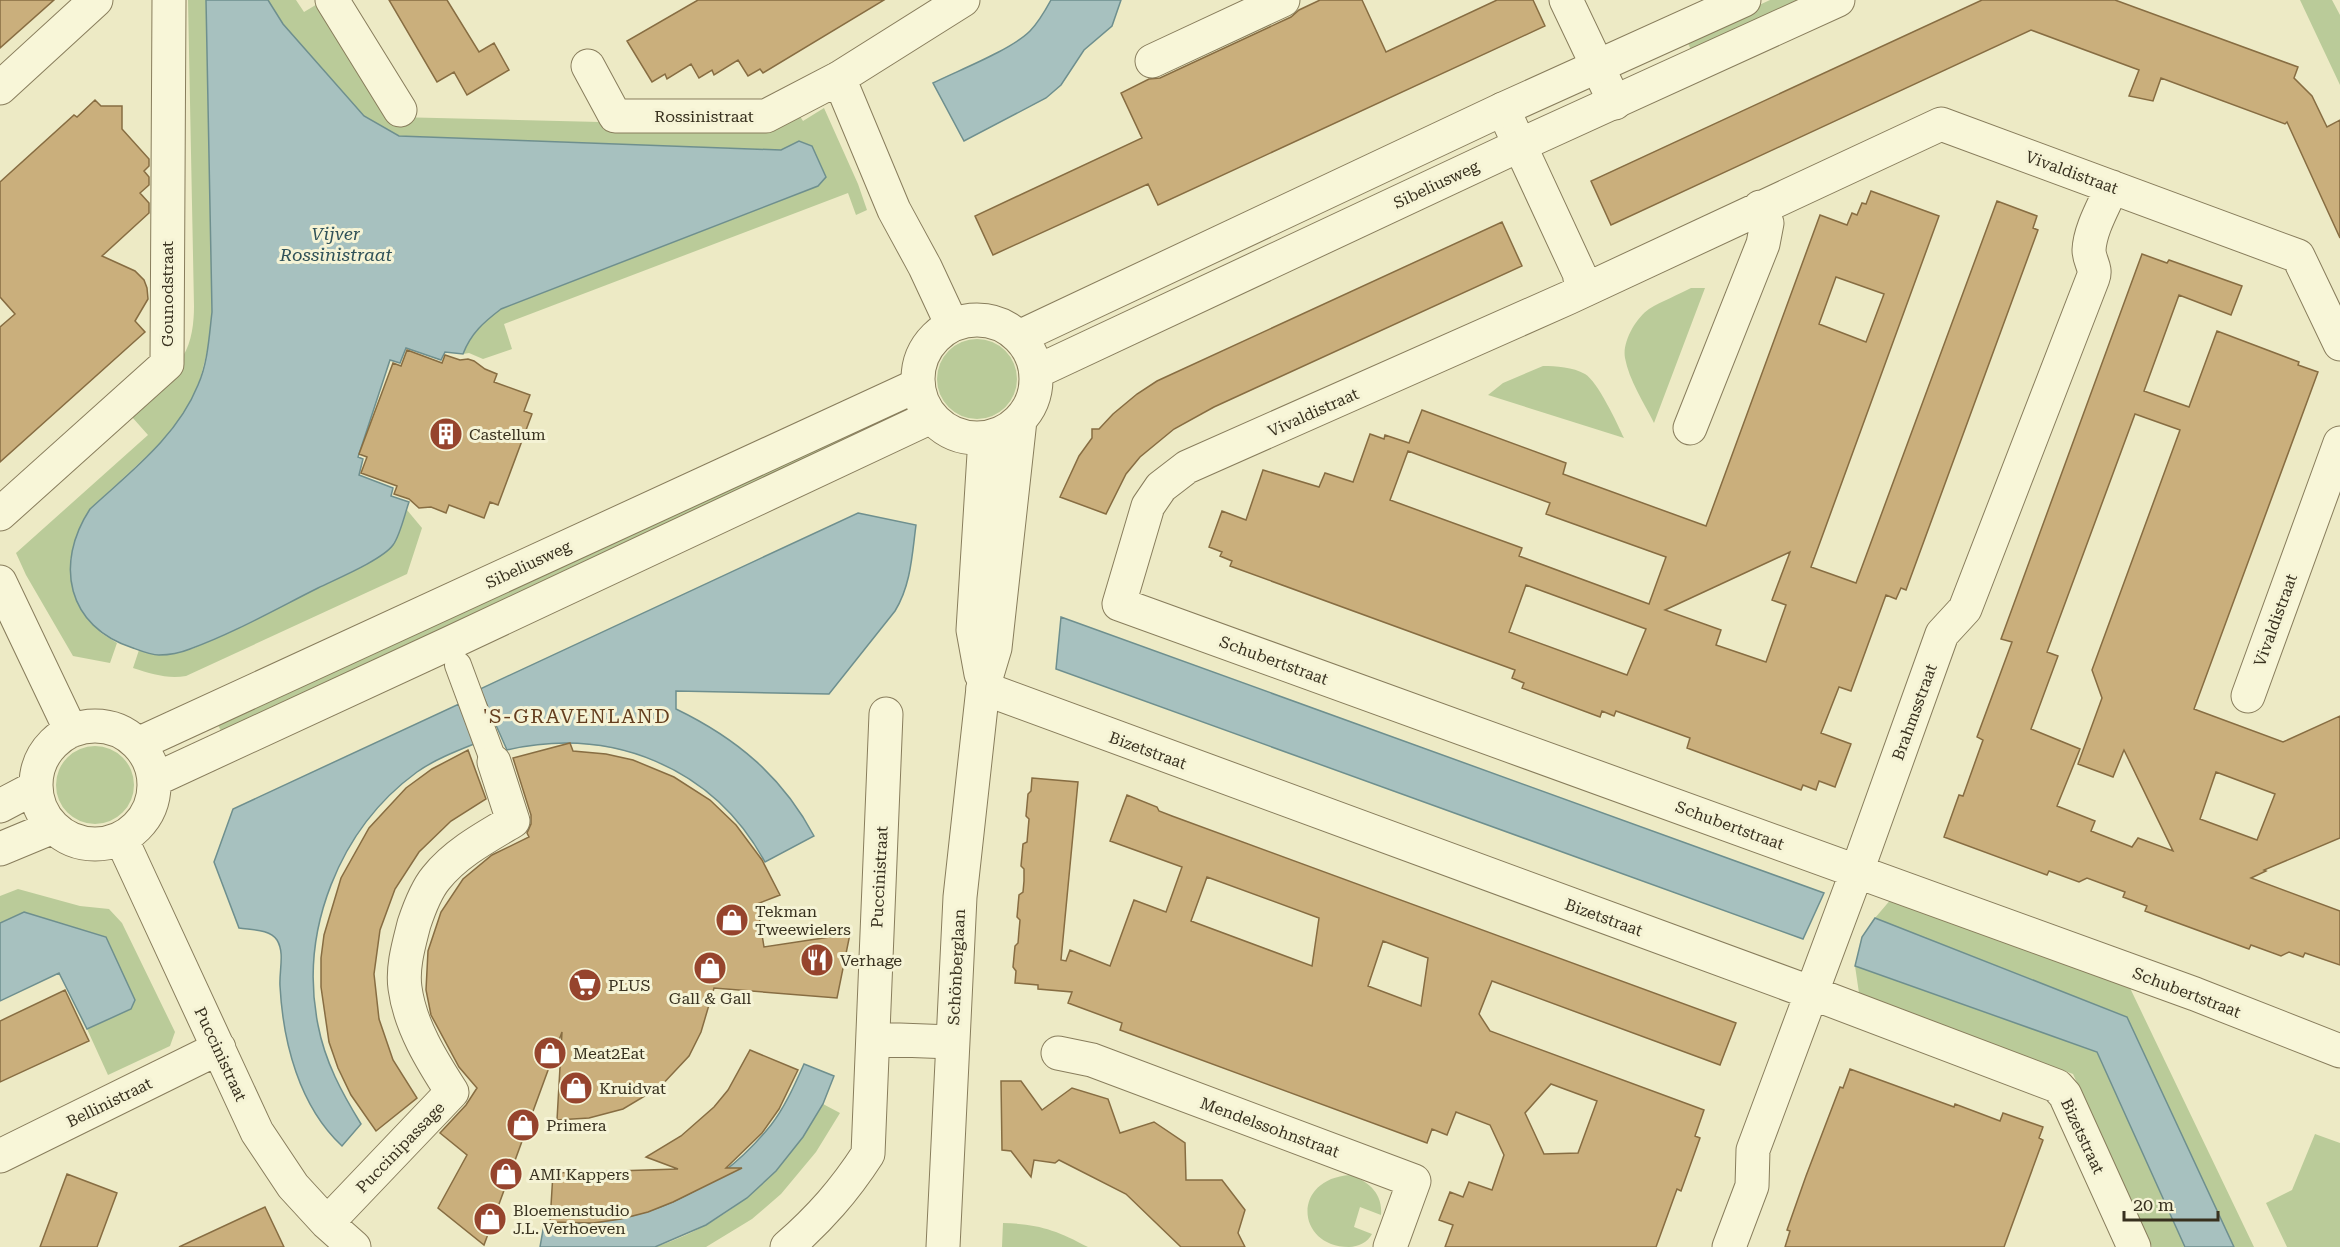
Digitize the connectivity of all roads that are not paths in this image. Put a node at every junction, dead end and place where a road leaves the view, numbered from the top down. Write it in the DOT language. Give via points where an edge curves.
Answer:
graph roads {
  1 [pos="96,0"];
  2 [pos="169,0"];
  3 [pos="332,0"];
  4 [pos="963,0"];
  5 [pos="1283,0"];
  6 [pos="1566,0"];
  7 [pos="1743,0"];
  8 [pos="1838,0"];
  9 [pos="1152,61"];
  10 [pos="588,66"];
  11 [pos="1598,67"];
  12 [pos="839,78"];
  13 [pos="0,88"];
  14 [pos="1615,103"];
  15 [pos="1503,109"];
  16 [pos="400,110"];
  17 [pos="1520,145"];
  18 [pos="2112,187"];
  19 [pos="1760,207"];
  20 [pos="1582,290"];
  21 [pos="952,325"];
  22 [pos="1019,337"];
  23 [pos="2340,344"];
  24 [pos="1036,372"];
  25 [pos="918,385"];
  26 [pos="931,417"];
  27 [pos="1020,420"];
  28 [pos="1690,428"];
  29 [pos="985,438"];
  30 [pos="2340,443"];
  31 [pos="0,514"];
  32 [pos="0,582"];
  33 [pos="1119,604"];
  34 [pos="458,665"];
  35 [pos="983,688"];
  36 [pos="2248,696"];
  37 [pos="886,714"];
  38 [pos="71,731"];
  39 [pos="138,744"];
  40 [pos="494,762"];
  41 [pos="154,780"];
  42 [pos="36,787"];
  43 [pos="0,806"];
  44 [pos="53,827"];
  45 [pos="122,838"];
  46 [pos="0,849"];
  47 [pos="1857,871"];
  48 [pos="1812,993"];
  49 [pos="873,1039"];
  50 [pos="952,1042"];
  51 [pos="219,1048"];
  52 [pos="2340,1051"];
  53 [pos="1058,1053"];
  54 [pos="0,1156"];
  55 [pos="327,1223"];
  56 [pos="354,1247"];
  57 [pos="787,1247"];
  58 [pos="943,1247"];
  59 [pos="1390,1247"];
  60 [pos="1729,1247"];
  61 [pos="2134,1247"];
  1 -- 13 [label="street"];
  2 -- 31 [label="street, Gounodstraat" via="166,364"];
  3 -- 16 [label="street"];
  4 -- 12 [label="street, Rossinistraat"];
  5 -- 9 [label="street"];
  6 -- 11 [label="street"];
  7 -- 11 [label="street"];
  8 -- 14 [label="street, Sibeliusweg"];
  10 -- 12 [label="street, Rossinistraat" via="615,116 766,116"];
  11 -- 14 [label="street"];
  11 -- 15 [label="street"];
  12 -- 21 [label="street" via="894,210"];
  14 -- 17 [label="street, Sibeliusweg"];
  15 -- 17 [label="street"];
  15 -- 22 [label="street"];
  17 -- 20 [label="street" via="1579,273"];
  17 -- 24 [label="street, Sibeliusweg"];
  18 -- 19 [label="street, Vivaldistraat" via="1941,124"];
  18 -- 23 [label="street, Vivaldistraat" via="2298,256"];
  18 -- 47 [label="street, Brahmsstraat" via="2089,249 2095,270 2093,278 1965,609 1942,634"];
  19 -- 20 [label="street, Vivaldistraat"];
  19 -- 28 [label="street" via="1767,223 1763,244"];
  20 -- 33 [label="street, Vivaldistraat" via="1187,467 1161,487 1148,506"];
  21 -- 22 [label="street" via="982,320 1003,326"];
  21 -- 25 [label="street" via="929,344 921,361"];
  22 -- 24 [label="street" via="1033,358"];
  24 -- 27 [label="street" via="1034,397"];
  25 -- 26 [label="street"];
  25 -- 39 [label="street, Sibeliusweg"];
  26 -- 29 [label="street" via="958,436"];
  26 -- 41 [label="street"];
  27 -- 29 [label="street"];
  27 -- 35 [label="street, Schönberglaan" via="995,648"];
  29 -- 35 [label="street, Schönberglaan" via="973,630"];
  30 -- 36 [label="street, Vivaldistraat"];
  32 -- 38 [label="street"];
  33 -- 47 [label="street, Schubertstraat"];
  34 -- 40 [label="street"];
  35 -- 48 [label="street, Bizetstraat"];
  35 -- 50 [label="street, Schönberglaan" via="960,897"];
  37 -- 49 [label="street, Puccinistraat"];
  38 -- 39 [label="street" via="87,726 106,727"];
  38 -- 42 [label="street" via="46,751 39,764"];
  39 -- 41 [label="street" via="151,764"];
  40 -- 55 [label="street, Puccinipassage" via="513,821 470,847 435,879 418,911 408,946 405,987 414,1022 428,1056 452,1092"];
  41 -- 45 [label="street" via="147,814"];
  42 -- 43 [label="street"];
  42 -- 44 [label="street" via="41,809"];
  44 -- 45 [label="street" via="68,838 86,843 104,844"];
  44 -- 46 [label="street"];
  45 -- 51 [label="street, Puccinistraat"];
  47 -- 48 [label="street, Brahmsstraat"];
  47 -- 52 [label="street, Schubertstraat"];
  48 -- 60 [label="street, Brahmsstraat" via="1753,1150 1752,1186"];
  48 -- 61 [label="street, Bizetstraat" via="2057,1086 2065,1095"];
  49 -- 50 [label="street"];
  49 -- 57 [label="street, Puccinistraat" via="868,1154 847,1186"];
  50 -- 58 [label="street, Schönberglaan"];
  51 -- 54 [label="street, Bellinistraat"];
  51 -- 55 [label="street, Puccinistraat" via="257,1132 293,1186"];
  53 -- 59 [label="street, Mendelssohnstraat" via="1092,1060 1414,1181"];
  55 -- 56 [label="street, Puccinistraat"];
}
